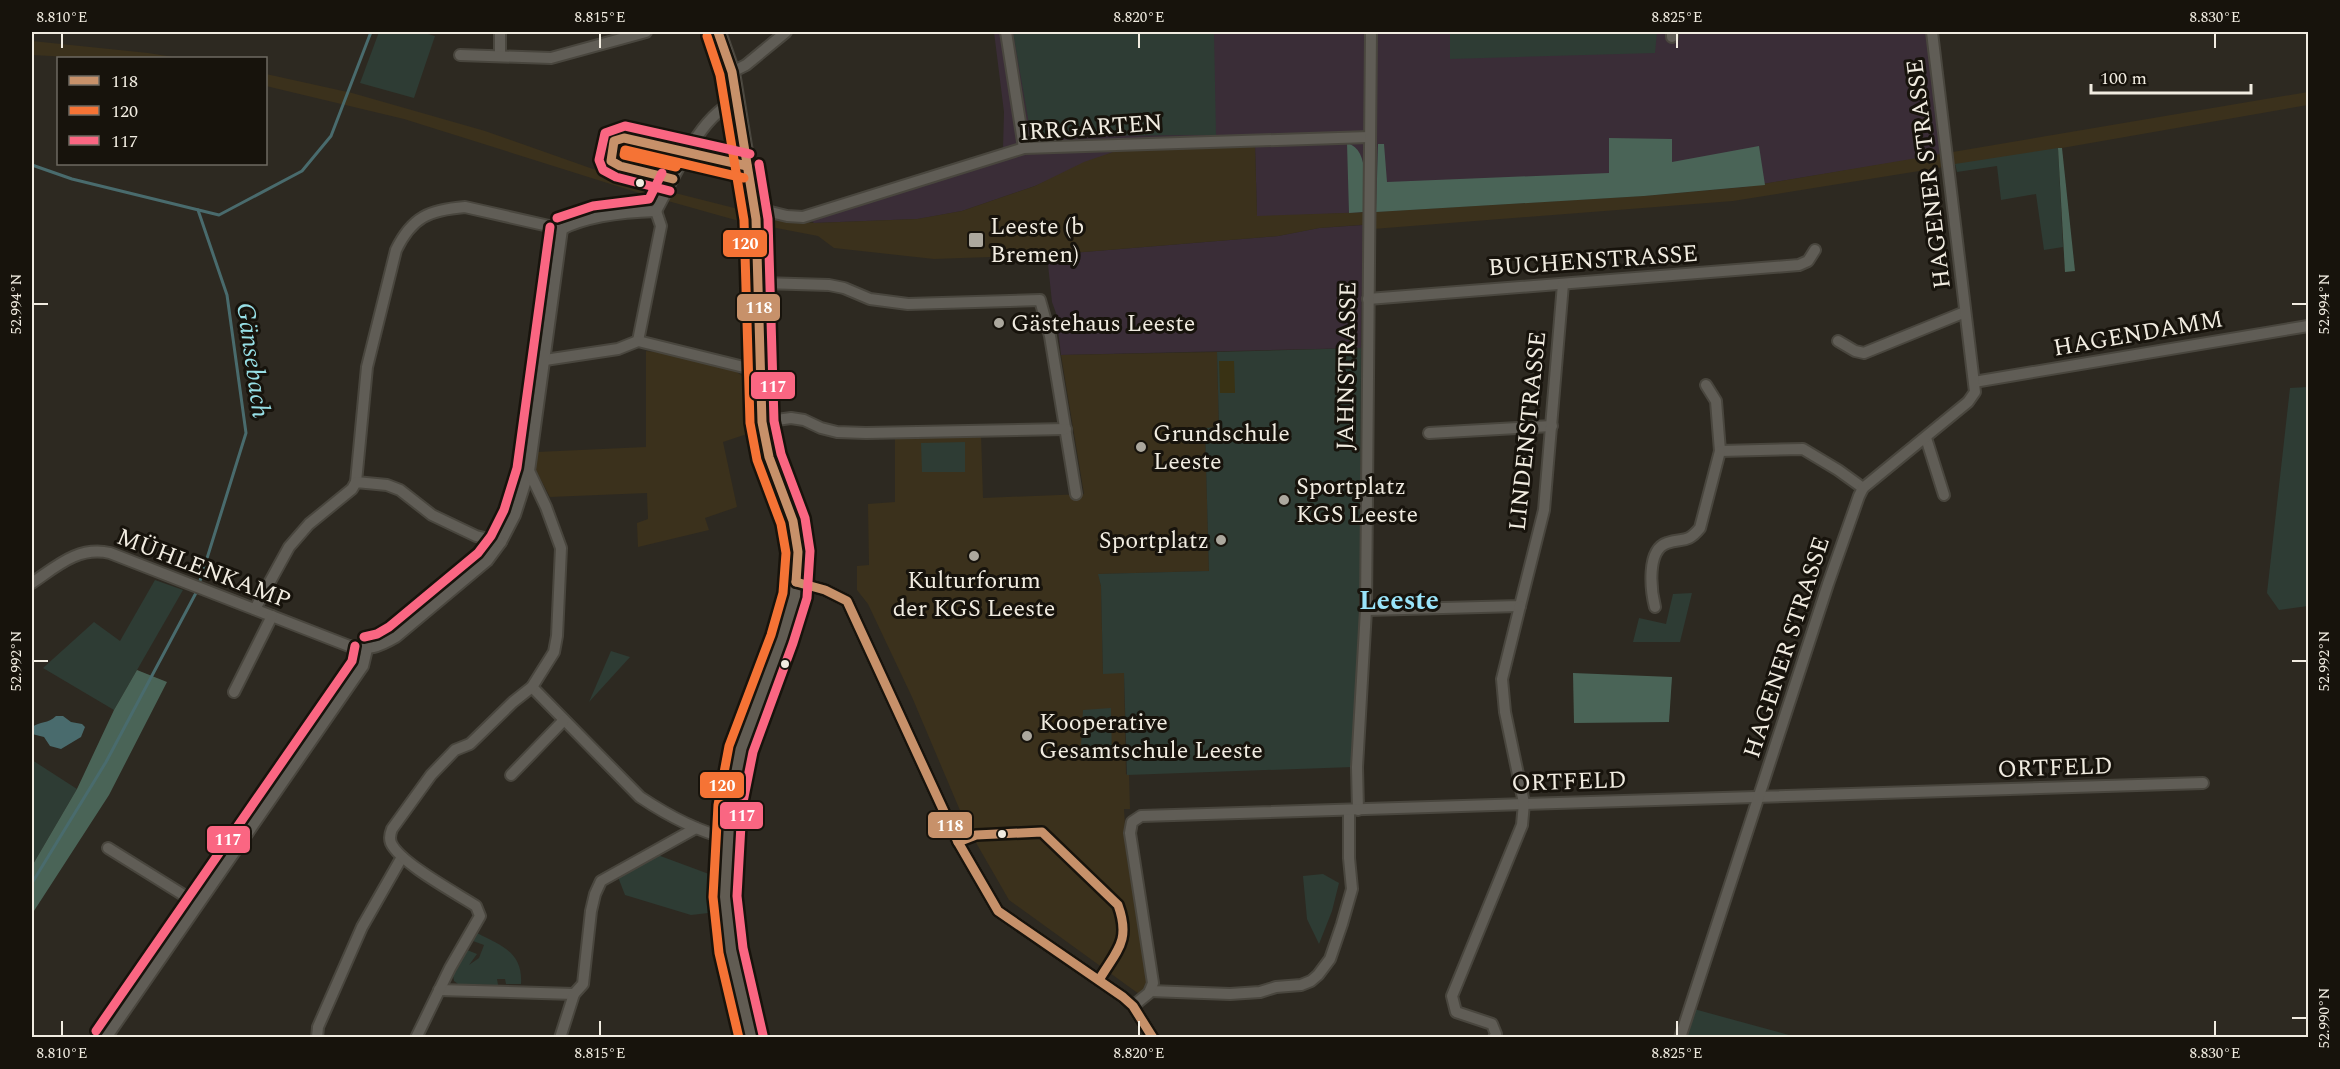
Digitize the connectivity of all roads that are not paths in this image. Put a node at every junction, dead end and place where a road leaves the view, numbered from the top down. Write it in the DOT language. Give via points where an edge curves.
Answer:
graph roads {
  1 [pos="500,32"];
  2 [pos="646,32"];
  3 [pos="718,32"];
  4 [pos="786,32"];
  5 [pos="1006,32"];
  6 [pos="1371,32"];
  7 [pos="1932,32"];
  8 [pos="460,55"];
  9 [pos="500,56"];
  10 [pos="732,72"];
  11 [pos="737,101"];
  12 [pos="1369,137"];
  13 [pos="1024,148"];
  14 [pos="687,153"];
  15 [pos="747,166"];
  16 [pos="754,208"];
  17 [pos="656,211"];
  18 [pos="562,229"];
  19 [pos="1815,250"];
  20 [pos="758,284"];
  21 [pos="1563,284"];
  22 [pos="1368,299"];
  23 [pos="1965,312"];
  24 [pos="2308,326"];
  25 [pos="638,341"];
  26 [pos="1838,341"];
  27 [pos="545,360"];
  28 [pos="760,371"];
  29 [pos="1974,382"];
  30 [pos="1706,385"];
  31 [pos="762,422"];
  32 [pos="1552,426"];
  33 [pos="1066,429"];
  34 [pos="1429,433"];
  35 [pos="1926,438"];
  36 [pos="1720,451"];
  37 [pos="529,471"];
  38 [pos="356,482"];
  39 [pos="1863,488"];
  40 [pos="1076,494"];
  41 [pos="1944,495"];
  42 [pos="476,536"];
  43 [pos="501,542"];
  44 [pos="493,555"];
  45 [pos="796,582"];
  46 [pos="32,583"];
  47 [pos="1520,606"];
  48 [pos="1655,607"];
  49 [pos="255,609"];
  50 [pos="1366,610"];
  51 [pos="272,616"];
  52 [pos="368,649"];
  53 [pos="532,687"];
  54 [pos="234,692"];
  55 [pos="564,720"];
  56 [pos="511,775"];
  57 [pos="2203,783"];
  58 [pos="1759,797"];
  59 [pos="1524,803"];
  60 [pos="1353,810"];
  61 [pos="696,828"];
  62 [pos="727,838"];
  63 [pos="108,848"];
  64 [pos="402,857"];
  65 [pos="198,904"];
  66 [pos="439,990"];
  67 [pos="1150,991"];
  68 [pos="574,994"];
  69 [pos="1133,1006"];
  70 [pos="106,1038"];
  71 [pos="317,1038"];
  72 [pos="416,1038"];
  73 [pos="560,1038"];
  74 [pos="751,1038"];
  75 [pos="1154,1038"];
  76 [pos="1494,1038"];
  77 [pos="1680,1038"];
  1 -- 9 [label="street"];
  2 -- 9 [label="street" via="551,58"];
  3 -- 10 [label="street"];
  4 -- 10 [label="street"];
  5 -- 13 [label="street"];
  6 -- 12 [label="street, JAHNSTRASSE"];
  7 -- 23 [label="street, HAGENER STRASSE"];
  8 -- 9 [label="street"];
  10 -- 11 [label="street"];
  11 -- 14 [label="street" via="721,108"];
  11 -- 15 [label="street"];
  12 -- 13 [label="street, IRRGARTEN"];
  12 -- 22 [label="street, JAHNSTRASSE"];
  13 -- 16 [label="street, IRRGARTEN" via="803,217"];
  14 -- 15 [label="street"];
  14 -- 17 [label="street"];
  15 -- 16 [label="street"];
  16 -- 20 [label="street"];
  17 -- 18 [label="street" via="576,221"];
  17 -- 25 [label="street" via="661,226"];
  18 -- 27 [label="street"];
  18 -- 38 [label="street" via="465,207 429,214 404,233 396,250 367,367"];
  19 -- 21 [label="street, BUCHENSTRASSE" via="1808,261 1799,265"];
  20 -- 28 [label="street"];
  20 -- 33 [label="street" via="829,285 870,299 908,304 1040,300"];
  21 -- 22 [label="street, BUCHENSTRASSE"];
  21 -- 32 [label="street, LINDENSTRASSE"];
  22 -- 50 [label="street, JAHNSTRASSE"];
  23 -- 26 [label="street, HAGENER STRASSE" via="1864,353"];
  23 -- 29 [label="street, HAGENER STRASSE"];
  24 -- 29 [label="street, HAGENDAMM"];
  25 -- 27 [label="street" via="618,349"];
  25 -- 28 [label="street"];
  27 -- 37 [label="street"];
  28 -- 31 [label="street"];
  29 -- 35 [label="street" via="1975,392 1968,402"];
  30 -- 36 [label="street" via="1716,401"];
  31 -- 33 [label="street" via="791,418 837,432 866,433"];
  31 -- 45 [label="street" via="769,457 793,521 798,552"];
  32 -- 34 [label="street"];
  32 -- 47 [label="street, LINDENSTRASSE" via="1544,510"];
  33 -- 40 [label="street"];
  35 -- 39 [label="street"];
  35 -- 41 [label="street"];
  36 -- 39 [label="street" via="1803,449"];
  36 -- 48 [label="street" via="1700,528 1693,537 1666,543 1654,560 1650,586"];
  37 -- 43 [label="street" via="515,515"];
  37 -- 53 [label="street" via="561,548 554,652"];
  38 -- 42 [label="street" via="400,490 432,515"];
  38 -- 49 [label="street" via="289,547"];
  39 -- 58 [label="street, HAGENER STRASSE"];
  42 -- 43 [label="street"];
  42 -- 44 [label="street"];
  43 -- 44 [label="street"];
  44 -- 52 [label="street" via="396,637"];
  45 -- 62 [label="street" via="782,639 741,749"];
  45 -- 69 [label="street" via="847,601 958,842 998,910"];
  46 -- 49 [label="street, MÜHLENKAMP" via="73,555 98,550"];
  47 -- 50 [label="street"];
  47 -- 59 [label="street, LINDENSTRASSE" via="1502,679"];
  49 -- 51 [label="street, MÜHLENKAMP"];
  50 -- 60 [label="street, JAHNSTRASSE"];
  51 -- 52 [label="street, MÜHLENKAMP" via="349,646"];
  51 -- 54 [label="street"];
  52 -- 65 [label="street" via="363,666"];
  53 -- 55 [label="street"];
  53 -- 64 [label="street" via="470,744 455,750 431,775 389,837"];
  55 -- 56 [label="street"];
  55 -- 61 [label="street" via="640,796"];
  57 -- 58 [label="street, ORTFELD"];
  58 -- 59 [label="street, ORTFELD"];
  58 -- 77 [label="street, HAGENER STRASSE"];
  59 -- 60 [label="street, ORTFELD"];
  59 -- 76 [label="street" via="1522,825 1452,996 1456,1012 1492,1024"];
  60 -- 67 [label="street, JAHNSTRASSE" via="1349,858 1352,889 1330,959 1318,975 1301,985 1260,992"];
  60 -- 67 [label="street, ORTFELD" via="1141,816 1132,822 1130,833 1153,974"];
  61 -- 62 [label="street"];
  61 -- 68 [label="street" via="601,881 591,911 583,984"];
  62 -- 74 [label="street" via="724,896 731,951"];
  63 -- 65 [label="street"];
  64 -- 66 [label="street" via="476,906 480,916"];
  64 -- 71 [label="street" via="362,927 318,1027"];
  65 -- 70 [label="street"];
  66 -- 68 [label="street"];
  66 -- 72 [label="street"];
  67 -- 69 [label="street"];
  68 -- 73 [label="street"];
  69 -- 75 [label="street"];
}
